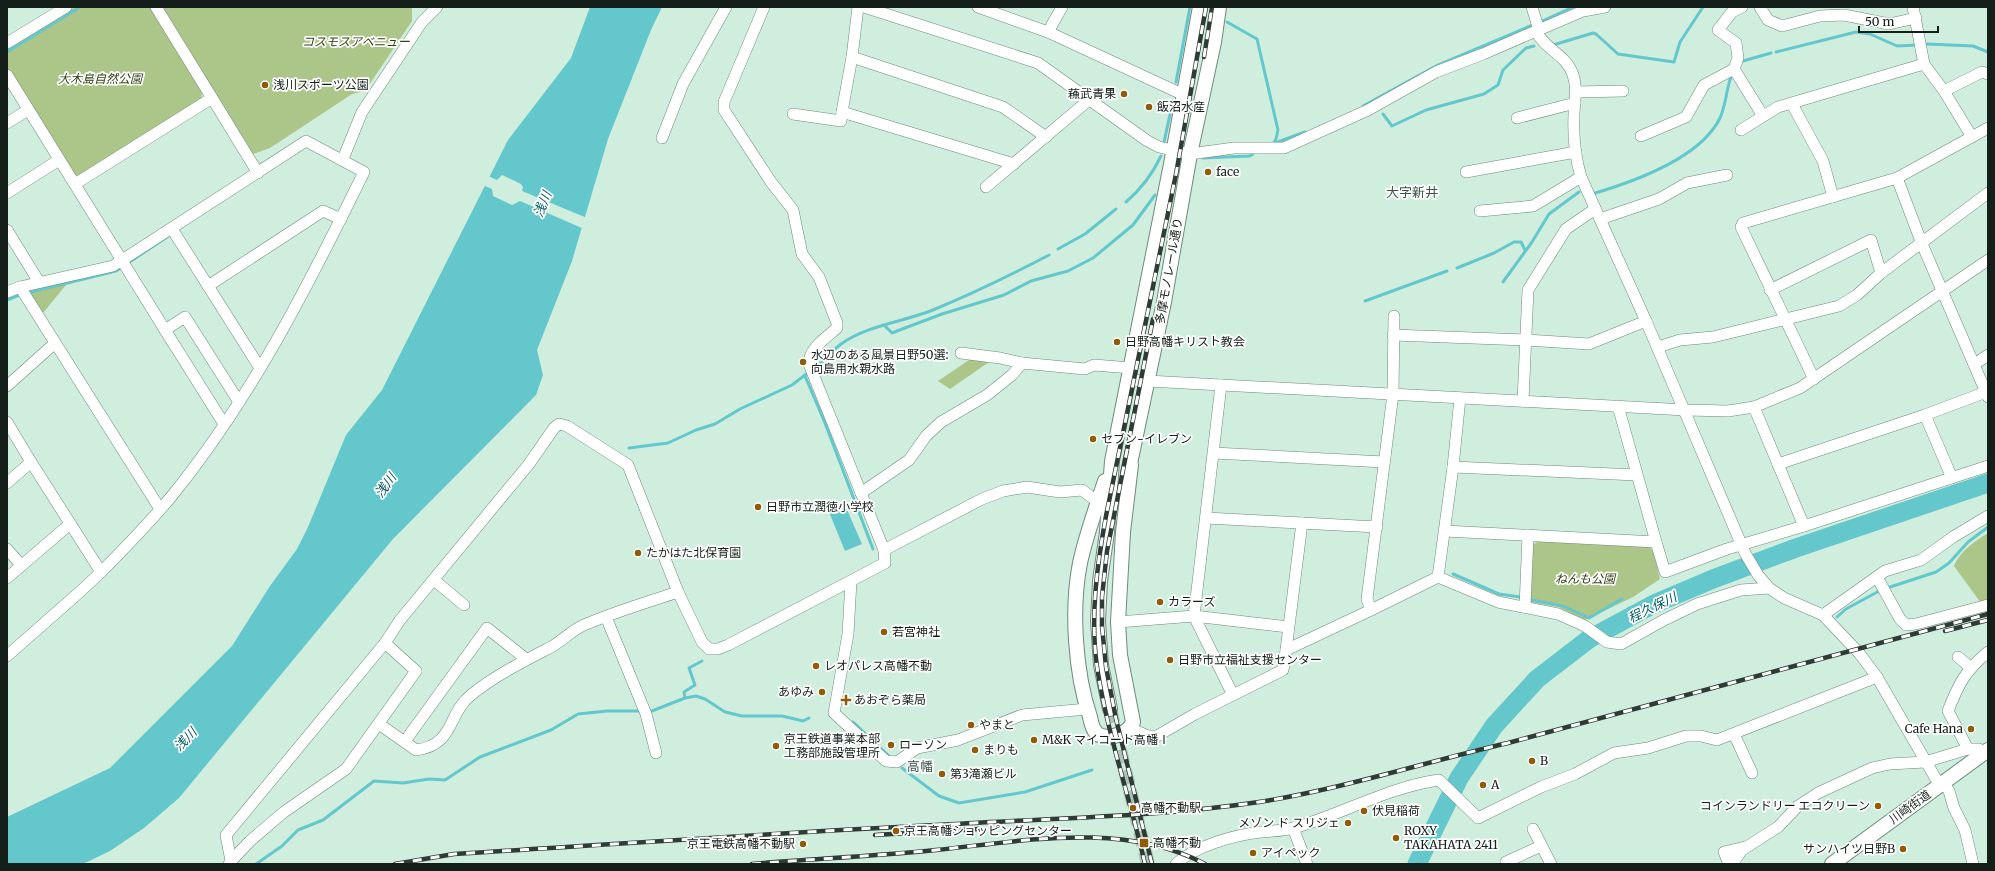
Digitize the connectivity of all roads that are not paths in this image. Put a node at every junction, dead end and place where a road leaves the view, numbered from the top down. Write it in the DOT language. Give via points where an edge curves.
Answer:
graph roads {
  1 [pos="66,7"];
  2 [pos="156,7"];
  3 [pos="726,7"];
  4 [pos="764,7"];
  5 [pos="858,7"];
  6 [pos="864,7"];
  7 [pos="978,7"];
  8 [pos="1062,7"];
  9 [pos="1200,7"];
  10 [pos="1219,7"];
  11 [pos="1605,7"];
  12 [pos="1742,7"];
  13 [pos="1760,7"];
  14 [pos="1913,7"];
  15 [pos="432,9"];
  16 [pos="1533,11"];
  17 [pos="1916,18"];
  18 [pos="1537,29"];
  19 [pos="1048,32"];
  20 [pos="7,43"];
  21 [pos="852,57"];
  22 [pos="1924,64"];
  23 [pos="1734,70"];
  24 [pos="1988,74"];
  25 [pos="7,75"];
  26 [pos="1623,91"];
  27 [pos="1944,91"];
  28 [pos="1184,96"];
  29 [pos="1576,97"];
  30 [pos="212,98"];
  31 [pos="1090,99"];
  32 [pos="1792,104"];
  33 [pos="28,110"];
  34 [pos="842,112"];
  35 [pos="793,114"];
  36 [pos="1764,116"];
  37 [pos="1517,118"];
  38 [pos="7,123"];
  39 [pos="1988,128"];
  40 [pos="1741,130"];
  41 [pos="1046,136"];
  42 [pos="1641,136"];
  43 [pos="1972,137"];
  44 [pos="662,138"];
  45 [pos="1174,151"];
  46 [pos="1576,152"];
  47 [pos="1190,154"];
  48 [pos="342,159"];
  49 [pos="59,160"];
  50 [pos="1014,164"];
  51 [pos="1466,172"];
  52 [pos="258,173"];
  53 [pos="1727,175"];
  54 [pos="1580,177"];
  55 [pos="1896,178"];
  56 [pos="75,184"];
  57 [pos="986,187"];
  58 [pos="7,193"];
  59 [pos="1988,193"];
  60 [pos="1833,197"];
  61 [pos="1595,209"];
  62 [pos="1480,211"];
  63 [pos="341,219"];
  64 [pos="1600,219"];
  65 [pos="172,229"];
  66 [pos="7,230"];
  67 [pos="1922,244"];
  68 [pos="1988,260"];
  69 [pos="123,261"];
  70 [pos="1882,273"];
  71 [pos="39,282"];
  72 [pos="208,286"];
  73 [pos="20,287"];
  74 [pos="1770,290"];
  75 [pos="1943,291"];
  76 [pos="7,292"];
  77 [pos="1394,316"];
  78 [pos="1784,319"];
  79 [pos="1646,321"];
  80 [pos="165,330"];
  81 [pos="1393,336"];
  82 [pos="1526,340"];
  83 [pos="54,343"];
  84 [pos="1658,347"];
  85 [pos="961,353"];
  86 [pos="1988,355"];
  87 [pos="1022,364"];
  88 [pos="1975,364"];
  89 [pos="260,368"];
  90 [pos="1130,374"];
  91 [pos="1814,379"];
  92 [pos="1148,381"];
  93 [pos="1221,385"];
  94 [pos="7,386"];
  95 [pos="1393,394"];
  96 [pos="1987,394"];
  97 [pos="1460,398"];
  98 [pos="1523,401"];
  99 [pos="239,402"];
  100 [pos="1618,406"];
  101 [pos="1754,407"];
  102 [pos="1686,410"];
  103 [pos="1925,415"];
  104 [pos="7,422"];
  105 [pos="224,424"];
  106 [pos="1214,453"];
  107 [pos="1112,461"];
  108 [pos="31,462"];
  109 [pos="1384,462"];
  110 [pos="1131,464"];
  111 [pos="1778,464"];
  112 [pos="1988,466"];
  113 [pos="1454,467"];
  114 [pos="1638,475"];
  115 [pos="1952,478"];
  116 [pos="7,484"];
  117 [pos="861,493"];
  118 [pos="1098,502"];
  119 [pos="160,509"];
  120 [pos="1988,516"];
  121 [pos="1206,518"];
  122 [pos="1302,523"];
  123 [pos="70,524"];
  124 [pos="1804,526"];
  125 [pos="1377,527"];
  126 [pos="1445,531"];
  127 [pos="1107,532"];
  128 [pos="1528,535"];
  129 [pos="1656,542"];
  130 [pos="1742,544"];
  131 [pos="7,549"];
  132 [pos="884,550"];
  133 [pos="21,565"];
  134 [pos="101,572"];
  135 [pos="1438,577"];
  136 [pos="1877,577"];
  137 [pos="7,578"];
  138 [pos="434,580"];
  139 [pos="851,581"];
  140 [pos="1769,588"];
  141 [pos="678,592"];
  142 [pos="464,605"];
  143 [pos="1988,605"];
  144 [pos="1525,607"];
  145 [pos="1371,610"];
  146 [pos="1823,615"];
  147 [pos="1194,616"];
  148 [pos="606,617"];
  149 [pos="1118,622"];
  150 [pos="1288,627"];
  151 [pos="385,643"];
  152 [pos="1286,650"];
  153 [pos="1988,652"];
  154 [pos="7,656"];
  155 [pos="1958,657"];
  156 [pos="526,659"];
  157 [pos="1970,667"];
  158 [pos="1877,677"];
  159 [pos="1233,696"];
  160 [pos="1087,709"];
  161 [pos="1110,709"];
  162 [pos="379,724"];
  163 [pos="1130,728"];
  164 [pos="1734,734"];
  165 [pos="404,741"];
  166 [pos="1968,749"];
  167 [pos="1985,752"];
  168 [pos="656,753"];
  169 [pos="1925,762"];
  170 [pos="1752,773"];
  171 [pos="1940,785"];
  172 [pos="1293,828"];
  173 [pos="1532,829"];
  174 [pos="1541,846"];
  175 [pos="1506,862"];
  176 [pos="230,863"];
  177 [pos="1176,864"];
  178 [pos="1308,864"];
  179 [pos="1551,864"];
  180 [pos="1730,864"];
  181 [pos="1832,864"];
  182 [pos="1973,864"];
  1 -- 20 [label="street"];
  2 -- 30 [label="street"];
  3 -- 44 [label="street" via="683,84"];
  4 -- 117 [label="street" via="724,102 724,110 792,210 802,254 819,276 837,323 837,328 812,352 809,359 812,373"];
  5 -- 21 [label="street"];
  6 -- 31 [label="street" via="1038,63"];
  7 -- 19 [label="street"];
  8 -- 19 [label="street"];
  9 -- 28 [label="main road, 多摩モノレール通り"];
  10 -- 47 [label="main road, 多摩モノレール通り"];
  11 -- 18 [label="street" via="1582,11"];
  12 -- 23 [label="street" via="1732,12 1718,30 1736,43 1738,58"];
  13 -- 17 [label="street" via="1768,20 1782,26 1820,16 1844,15 1889,24"];
  14 -- 17 [label="street"];
  15 -- 48 [label="street" via="362,112"];
  16 -- 18 [label="street"];
  17 -- 22 [label="street"];
  18 -- 29 [label="street" via="1539,38 1568,65 1573,75"];
  18 -- 47 [label="street" via="1436,72 1368,110 1284,148 1234,148"];
  19 -- 28 [label="street"];
  21 -- 34 [label="street"];
  21 -- 41 [label="street" via="1003,107"];
  22 -- 27 [label="street"];
  22 -- 32 [label="street"];
  23 -- 36 [label="street"];
  23 -- 42 [label="street" via="1704,85 1686,117"];
  24 -- 27 [label="street" via="1982,72"];
  25 -- 33 [label="street"];
  26 -- 29 [label="street"];
  27 -- 43 [label="street"];
  28 -- 45 [label="main road, 多摩モノレール通り"];
  29 -- 37 [label="street"];
  29 -- 46 [label="street"];
  30 -- 52 [label="street"];
  30 -- 56 [label="street"];
  31 -- 41 [label="street"];
  31 -- 45 [label="street" via="1146,140"];
  32 -- 36 [label="street" via="1778,107"];
  32 -- 60 [label="street" via="1823,161"];
  33 -- 38 [label="street"];
  33 -- 49 [label="street"];
  34 -- 35 [label="street" via="841,121"];
  34 -- 50 [label="street"];
  36 -- 40 [label="street"];
  39 -- 43 [label="street"];
  41 -- 50 [label="street"];
  43 -- 55 [label="street"];
  45 -- 47 [label="street"];
  45 -- 90 [label="main road, 多摩モノレール通り"];
  46 -- 51 [label="street"];
  46 -- 54 [label="street"];
  47 -- 92 [label="main road, 多摩モノレール通り"];
  48 -- 52 [label="street" via="306,141"];
  48 -- 63 [label="street" via="364,172"];
  49 -- 56 [label="street"];
  49 -- 58 [label="street"];
  50 -- 57 [label="street"];
  52 -- 65 [label="street"];
  53 -- 64 [label="street" via="1687,183 1659,199"];
  54 -- 61 [label="street"];
  54 -- 62 [label="street" via="1533,206"];
  55 -- 60 [label="street"];
  55 -- 67 [label="street"];
  56 -- 69 [label="street"];
  59 -- 67 [label="street"];
  60 -- 74 [label="street" via="1743,223 1741,227"];
  61 -- 64 [label="street"];
  61 -- 82 [label="street" via="1566,229 1528,290"];
  63 -- 72 [label="street" via="323,211"];
  63 -- 89 [label="street"];
  64 -- 79 [label="street"];
  65 -- 69 [label="street"];
  65 -- 72 [label="street"];
  66 -- 71 [label="street"];
  67 -- 70 [label="street"];
  67 -- 75 [label="street"];
  68 -- 75 [label="street"];
  69 -- 71 [label="street" via="113,266"];
  69 -- 80 [label="street"];
  70 -- 74 [label="street" via="1871,240"];
  70 -- 78 [label="street" via="1857,295 1839,306"];
  71 -- 73 [label="street"];
  72 -- 89 [label="street"];
  73 -- 76 [label="street"];
  73 -- 83 [label="street"];
  74 -- 78 [label="street"];
  75 -- 88 [label="street"];
  75 -- 91 [label="street"];
  77 -- 81 [label="street"];
  78 -- 84 [label="street" via="1713,337 1680,340"];
  78 -- 91 [label="street"];
  79 -- 82 [label="street" via="1589,344"];
  79 -- 84 [label="street"];
  80 -- 99 [label="street" via="186,317"];
  80 -- 105 [label="street"];
  81 -- 82 [label="street"];
  81 -- 95 [label="street"];
  82 -- 98 [label="street"];
  83 -- 94 [label="street"];
  83 -- 119 [label="street"];
  84 -- 102 [label="street"];
  85 -- 87 [label="street" via="1000,358"];
  86 -- 88 [label="street"];
  87 -- 90 [label="street" via="1085,370 1094,364"];
  87 -- 117 [label="street" via="987,395 942,422 926,436 909,460"];
  88 -- 96 [label="street"];
  89 -- 99 [label="street"];
  90 -- 92 [label="street"];
  90 -- 107 [label="main road, 多摩モノレール通り"];
  91 -- 101 [label="street" via="1781,397"];
  92 -- 93 [label="street"];
  92 -- 110 [label="main road, 多摩モノレール通り"];
  93 -- 95 [label="street"];
  93 -- 106 [label="street"];
  95 -- 97 [label="street"];
  95 -- 109 [label="street"];
  96 -- 103 [label="street"];
  97 -- 98 [label="street"];
  97 -- 113 [label="street"];
  98 -- 100 [label="street"];
  99 -- 105 [label="street"];
  100 -- 102 [label="street"];
  100 -- 114 [label="street"];
  101 -- 102 [label="street" via="1728,411"];
  101 -- 111 [label="street"];
  102 -- 130 [label="street"];
  103 -- 111 [label="street"];
  103 -- 115 [label="street"];
  104 -- 108 [label="street"];
  105 -- 119 [label="street"];
  106 -- 109 [label="street"];
  106 -- 121 [label="street"];
  107 -- 118 [label="main road"];
  107 -- 127 [label="main road, 多摩モノレール通り"];
  108 -- 116 [label="street"];
  108 -- 123 [label="street"];
  109 -- 125 [label="street"];
  110 -- 127 [label="main road, 多摩モノレール通り"];
  110 -- 149 [label="main road" via="1123,532"];
  111 -- 124 [label="street"];
  112 -- 115 [label="street"];
  113 -- 114 [label="street"];
  113 -- 126 [label="street"];
  114 -- 129 [label="street"];
  115 -- 124 [label="street"];
  117 -- 132 [label="street"];
  118 -- 132 [label="street" via="1082,490 1060,492 1027,487 1003,491 982,499"];
  118 -- 160 [label="main road" via="1080,564 1076,602 1078,657"];
  119 -- 134 [label="street" via="140,534"];
  120 -- 136 [label="street" via="1921,560 1885,571"];
  121 -- 122 [label="street"];
  121 -- 147 [label="street"];
  122 -- 125 [label="street"];
  122 -- 150 [label="street"];
  123 -- 133 [label="street"];
  123 -- 134 [label="street"];
  124 -- 130 [label="street"];
  125 -- 145 [label="street" via="1367,599"];
  126 -- 128 [label="street"];
  126 -- 135 [label="street"];
  127 -- 161 [label="main road, 多摩モノレール通り" via="1100,581 1098,621 1101,664"];
  128 -- 129 [label="street"];
  128 -- 144 [label="street"];
  129 -- 130 [label="street" via="1665,572"];
  130 -- 140 [label="street" via="1758,575"];
  131 -- 133 [label="street"];
  132 -- 139 [label="street" via="885,563"];
  133 -- 137 [label="street"];
  134 -- 154 [label="street"];
  135 -- 144 [label="street" via="1498,602"];
  135 -- 145 [label="street"];
  136 -- 143 [label="street" via="1900,619 1906,625"];
  136 -- 146 [label="street"];
  138 -- 141 [label="street" via="525,470 559,424 628,464"];
  138 -- 142 [label="street"];
  138 -- 151 [label="street" via="400,620"];
  139 -- 141 [label="street" via="728,645 712,650 702,642"];
  139 -- 160 [label="street" via="848,634 834,714 886,761 897,762 917,748 958,740 1022,714"];
  140 -- 144 [label="street" via="1729,593 1680,612 1621,644 1607,642 1589,629 1558,614"];
  140 -- 146 [label="street" via="1784,598"];
  141 -- 148 [label="street"];
  145 -- 152 [label="street"];
  146 -- 158 [label="street"];
  147 -- 149 [label="street"];
  147 -- 150 [label="street"];
  147 -- 159 [label="street"];
  148 -- 156 [label="street" via="582,626"];
  148 -- 168 [label="street" via="644,710"];
  149 -- 163 [label="main road" via="1123,670 1133,718"];
  150 -- 152 [label="street"];
  151 -- 162 [label="street" via="416,671"];
  151 -- 176 [label="street" via="226,835"];
  152 -- 159 [label="street" via="1282,670"];
  153 -- 157 [label="street"];
  155 -- 157 [label="street"];
  156 -- 165 [label="street" via="470,695 442,739 416,750"];
  156 -- 165 [label="street" via="487,628"];
  157 -- 166 [label="street" via="1958,685 1948,711"];
  158 -- 164 [label="street"];
  158 -- 169 [label="street"];
  159 -- 163 [label="street" via="1157,736 1148,736"];
  160 -- 163 [label="main road" via="1095,731 1101,736 1122,734"];
  162 -- 165 [label="street"];
  162 -- 176 [label="street" via="346,769 284,812 250,841"];
  164 -- 170 [label="street"];
  164 -- 172 [label="street" via="1717,740 1702,736 1686,736 1648,748 1614,753 1575,774 1541,787 1478,818 1439,780 1362,802"];
  166 -- 167 [label="street"];
  166 -- 169 [label="street"];
  167 -- 171 [label="main road, 川崎街道"];
  169 -- 171 [label="street"];
  169 -- 180 [label="street" via="1877,767 1818,793 1798,806 1778,827 1739,852"];
  171 -- 181 [label="main road, 川崎街道"];
  171 -- 182 [label="street" via="1950,792 1954,808 1965,830"];
  172 -- 177 [label="street" via="1246,835 1195,850"];
  172 -- 178 [label="street"];
  173 -- 174 [label="street"];
  174 -- 175 [label="street"];
  174 -- 179 [label="street"];
}
